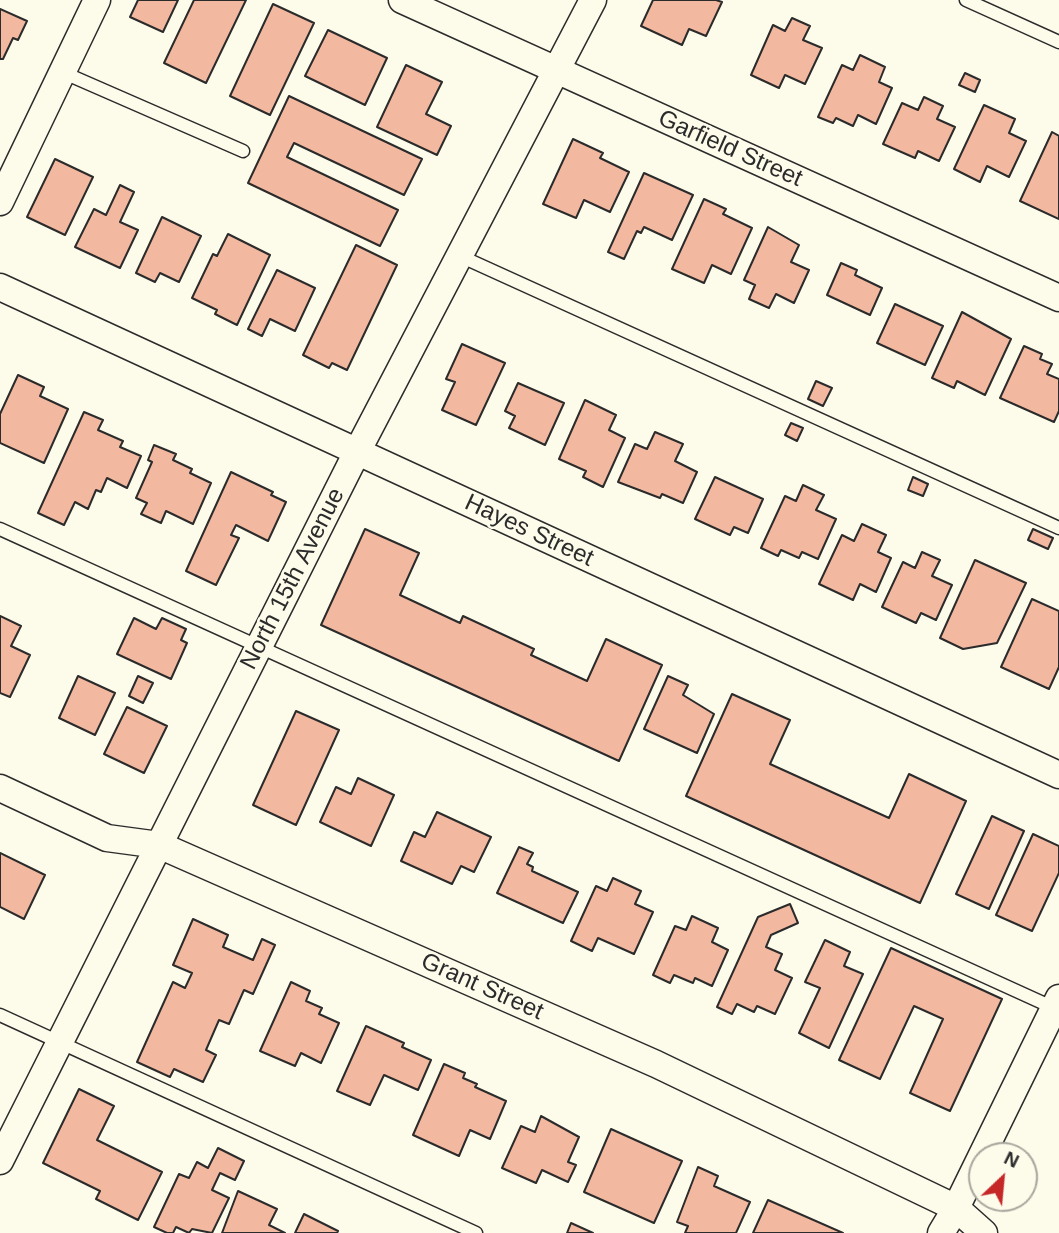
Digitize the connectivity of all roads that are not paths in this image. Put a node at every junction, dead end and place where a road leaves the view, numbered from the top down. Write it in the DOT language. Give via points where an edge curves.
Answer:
graph roads {
  1 [pos="97,0"];
  2 [pos="402,0"];
  3 [pos="593,0"];
  4 [pos="967,0"];
  5 [pos="1059,42"];
  6 [pos="558,71"];
  7 [pos="62,72"];
  8 [pos="243,151"];
  9 [pos="0,202"];
  10 [pos="460,256"];
  11 [pos="0,287"];
  12 [pos="1059,298"];
  13 [pos="357,452"];
  14 [pos="0,528"];
  15 [pos="1059,528"];
  16 [pos="259,646"];
  17 [pos="1059,775"];
  18 [pos="0,788"];
  19 [pos="159,845"];
  20 [pos="1057,1003"];
  21 [pos="0,1015"];
  22 [pos="59,1042"];
  23 [pos="0,1161"];
  24 [pos="956,1208"];
  25 [pos="476,1233"];
  26 [pos="941,1233"];
  27 [pos="984,1233"];
  1 -- 7 [label="street"];
  2 -- 6 [label="street, Garfield Street"];
  3 -- 6 [label="street, North 15th Avenue"];
  4 -- 5 [label="lane"];
  6 -- 10 [label="street, North 15th Avenue"];
  6 -- 12 [label="street, Garfield Street"];
  7 -- 8 [label="lane"];
  7 -- 9 [label="street"];
  10 -- 13 [label="street, North 15th Avenue"];
  10 -- 15 [label="lane"];
  11 -- 13 [label="street, Hayes Street"];
  13 -- 16 [label="street, North 15th Avenue"];
  13 -- 17 [label="street, Hayes Street"];
  14 -- 16 [label="lane"];
  16 -- 19 [label="street, North 15th Avenue"];
  16 -- 20 [label="lane"];
  18 -- 19 [label="street, Grant Street" via="107,838"];
  19 -- 22 [label="street, North 15th Avenue"];
  19 -- 24 [label="street, Grant Street" via="656,1064"];
  20 -- 24 [label="street"];
  21 -- 22 [label="lane"];
  22 -- 23 [label="street, North 15th Avenue"];
  22 -- 25 [label="lane"];
  24 -- 26 [label="street"];
  24 -- 27 [label="street, Grant Street"];
}
